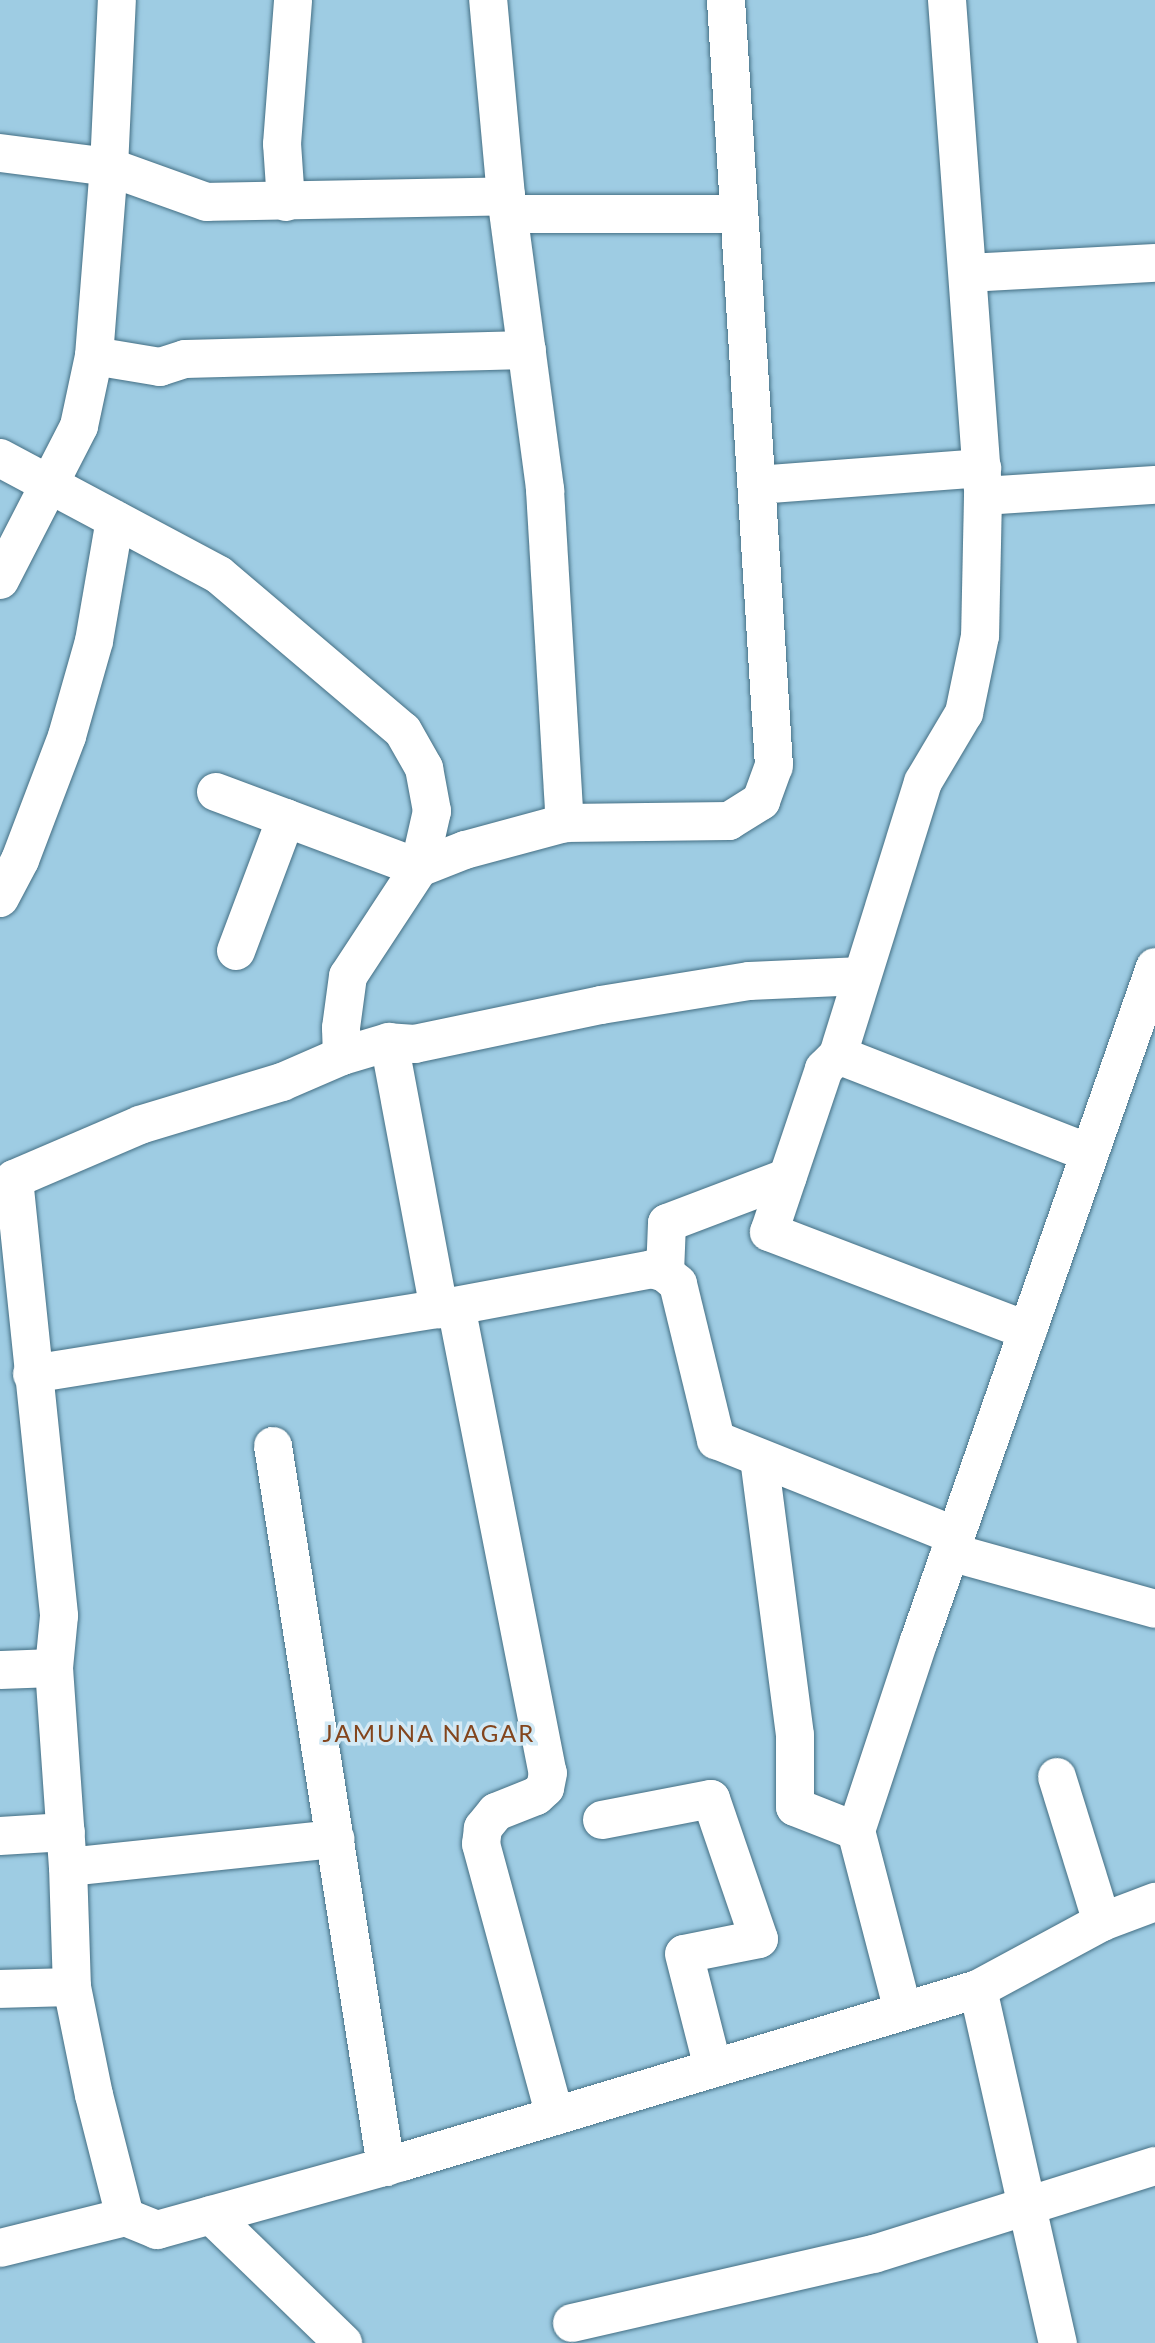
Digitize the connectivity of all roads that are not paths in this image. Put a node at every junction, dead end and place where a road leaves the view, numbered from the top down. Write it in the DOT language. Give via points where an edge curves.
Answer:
graph roads {
  1 [pos="117,0"];
  2 [pos="293,0"];
  3 [pos="488,0"];
  4 [pos="726,0"];
  5 [pos="947,0"];
  6 [pos="0,153"];
  7 [pos="109,167"];
  8 [pos="286,202"];
  9 [pos="508,205"];
  10 [pos="739,214"];
  11 [pos="1155,263"];
  12 [pos="968,273"];
  13 [pos="527,350"];
  14 [pos="94,356"];
  15 [pos="0,458"];
  16 [pos="982,482"];
  17 [pos="48,485"];
  18 [pos="757,485"];
  19 [pos="1155,485"];
  20 [pos="115,520"];
  21 [pos="0,580"];
  22 [pos="216,792"];
  23 [pos="286,818"];
  24 [pos="565,823"];
  25 [pos="419,867"];
  26 [pos="0,898"];
  27 [pos="236,951"];
  28 [pos="1155,967"];
  29 [pos="862,976"];
  30 [pos="389,1042"];
  31 [pos="838,1055"];
  32 [pos="342,1056"];
  33 [pos="1090,1153"];
  34 [pos="788,1177"];
  35 [pos="7,1182"];
  36 [pos="665,1273"];
  37 [pos="448,1307"];
  38 [pos="1028,1331"];
  39 [pos="32,1374"];
  40 [pos="273,1446"];
  41 [pos="759,1458"];
  42 [pos="953,1544"];
  43 [pos="1155,1609"];
  44 [pos="54,1668"];
  45 [pos="0,1670"];
  46 [pos="1057,1777"];
  47 [pos="602,1820"];
  48 [pos="856,1831"];
  49 [pos="0,1836"];
  50 [pos="336,1839"];
  51 [pos="67,1849"];
  52 [pos="1155,1902"];
  53 [pos="1102,1922"];
  54 [pos="72,1987"];
  55 [pos="0,1989"];
  56 [pos="978,1989"];
  57 [pos="903,2011"];
  58 [pos="713,2068"];
  59 [pos="555,2116"];
  60 [pos="1155,2166"];
  61 [pos="386,2167"];
  62 [pos="1027,2206"];
  63 [pos="211,2215"];
  64 [pos="125,2217"];
  65 [pos="0,2248"];
  66 [pos="572,2323"];
  67 [pos="343,2343"];
  68 [pos="1058,2343"];
  1 -- 7 [label="street"];
  2 -- 8 [label="street" via="282,144"];
  3 -- 9 [label="street"];
  4 -- 10 [label="street"];
  5 -- 12 [label="street"];
  6 -- 7 [label="street"];
  7 -- 8 [label="street" via="207,202"];
  7 -- 14 [label="street"];
  8 -- 9 [label="street"];
  9 -- 10 [label="street"];
  9 -- 13 [label="street"];
  10 -- 18 [label="street"];
  11 -- 12 [label="street"];
  12 -- 16 [label="street"];
  13 -- 14 [label="street" via="185,359 160,367"];
  13 -- 24 [label="street" via="545,490"];
  14 -- 17 [label="street" via="79,426"];
  15 -- 17 [label="street"];
  16 -- 18 [label="street"];
  16 -- 19 [label="street"];
  16 -- 29 [label="street" via="981,636 964,713 923,782"];
  17 -- 20 [label="street"];
  17 -- 21 [label="street"];
  18 -- 24 [label="street" via="774,766 761,802 729,821"];
  20 -- 25 [label="street" via="219,575 403,732 424,768 432,811"];
  20 -- 26 [label="street" via="94,641 67,736 20,860"];
  22 -- 23 [label="street"];
  23 -- 25 [label="street"];
  23 -- 27 [label="street"];
  24 -- 25 [label="street"];
  25 -- 32 [label="street" via="348,976"];
  28 -- 33 [label="street"];
  29 -- 30 [label="street" via="749,981 601,1005 415,1044"];
  29 -- 31 [label="street"];
  30 -- 32 [label="street"];
  30 -- 37 [label="street"];
  31 -- 33 [label="street"];
  31 -- 34 [label="street" via="824,1069"];
  32 -- 35 [label="street" via="282,1082 140,1125"];
  33 -- 38 [label="street"];
  34 -- 36 [label="street" via="667,1223"];
  34 -- 38 [label="street" via="769,1232"];
  35 -- 39 [label="street"];
  36 -- 37 [label="street" via="652,1269"];
  36 -- 41 [label="street" via="678,1283 716,1440"];
  37 -- 39 [label="street"];
  37 -- 59 [label="street" via="548,1773 545,1788 536,1796 496,1812 483,1828 481,1844"];
  38 -- 42 [label="street"];
  39 -- 44 [label="street" via="59,1616"];
  40 -- 50 [label="street"];
  41 -- 42 [label="street"];
  41 -- 48 [label="street" via="795,1735 795,1807"];
  42 -- 43 [label="street"];
  42 -- 48 [label="street"];
  44 -- 45 [label="street"];
  44 -- 51 [label="street"];
  46 -- 53 [label="street"];
  47 -- 58 [label="street" via="711,1799 759,1939 684,1954"];
  48 -- 57 [label="street"];
  49 -- 51 [label="street"];
  50 -- 51 [label="street"];
  50 -- 61 [label="street"];
  51 -- 54 [label="street"];
  52 -- 53 [label="street"];
  53 -- 56 [label="street"];
  54 -- 55 [label="street"];
  54 -- 64 [label="street"];
  56 -- 57 [label="street"];
  56 -- 62 [label="street"];
  57 -- 58 [label="street"];
  58 -- 59 [label="street"];
  59 -- 61 [label="street"];
  60 -- 62 [label="street"];
  61 -- 63 [label="street"];
  62 -- 66 [label="street" via="874,2254"];
  62 -- 68 [label="street"];
  63 -- 64 [label="street" via="157,2230"];
  63 -- 67 [label="street"];
  64 -- 65 [label="street"];
}
